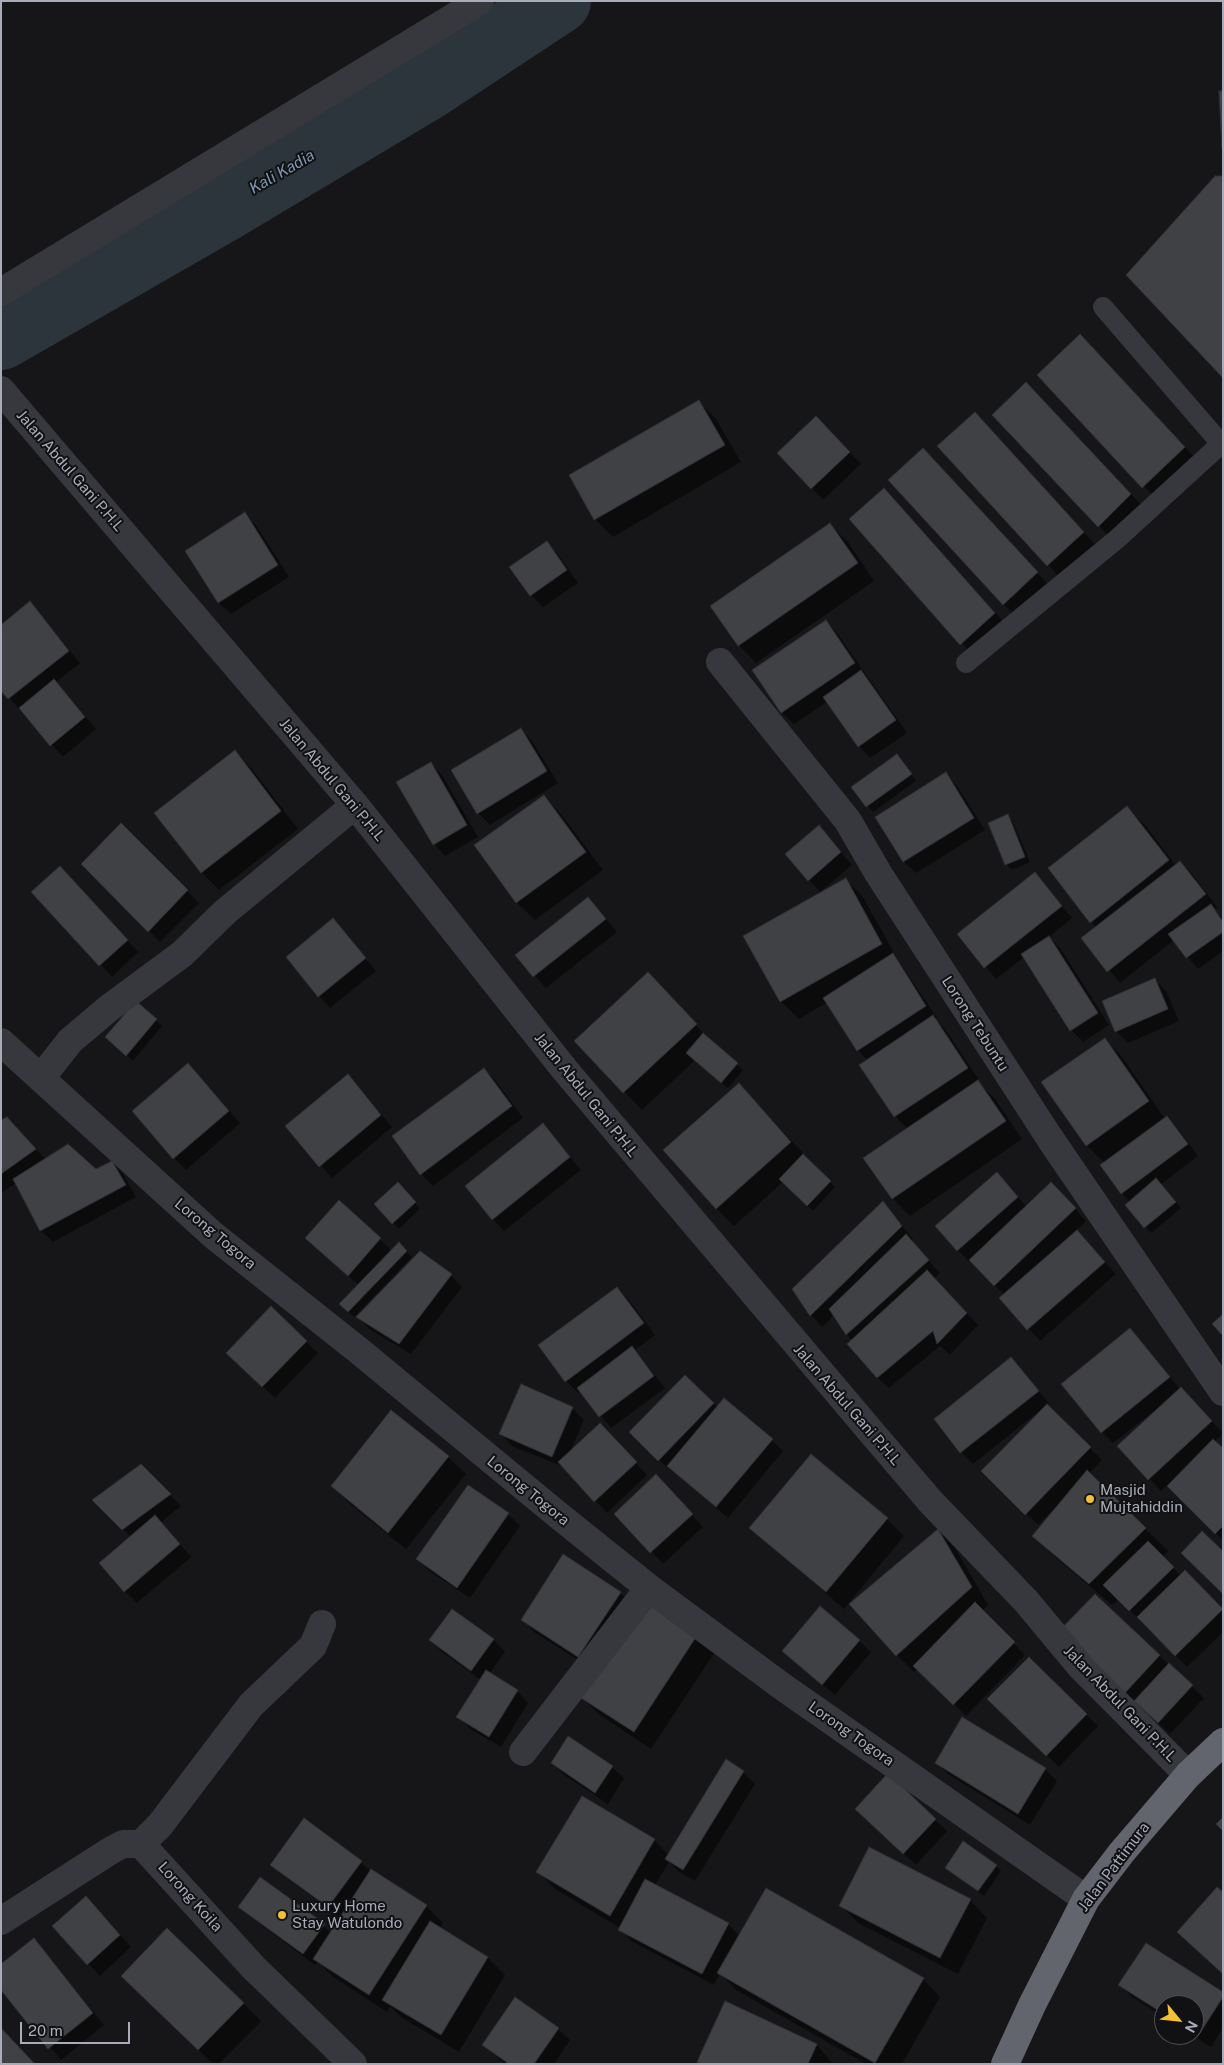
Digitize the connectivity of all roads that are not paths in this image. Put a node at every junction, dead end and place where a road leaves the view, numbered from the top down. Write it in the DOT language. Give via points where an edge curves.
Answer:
graph roads {
  1 [pos="480,1"];
  2 [pos="1,292"];
  3 [pos="1103,307"];
  4 [pos="4,393"];
  5 [pos="1222,445"];
  6 [pos="720,662"];
  7 [pos="966,662"];
  8 [pos="355,805"];
  9 [pos="1,1042"];
  10 [pos="41,1078"];
  11 [pos="1223,1392"];
  12 [pos="650,1588"];
  13 [pos="322,1624"];
  14 [pos="1223,1742"];
  15 [pos="523,1752"];
  16 [pos="1188,1775"];
  17 [pos="141,1844"];
  18 [pos="1086,1899"];
  19 [pos="1,1921"];
  20 [pos="353,2064"];
  21 [pos="1005,2064"];
  1 -- 2 [label="street"];
  3 -- 5 [label="lane"];
  4 -- 8 [label="street, Jalan Abdul Gani P.H.L"];
  5 -- 7 [label="lane" via="1117,539"];
  6 -- 11 [label="street, Lorong Tebuntu" via="848,821 878,873 1046,1132"];
  8 -- 10 [label="street" via="225,912 182,954 157,970 70,1041"];
  8 -- 16 [label="street, Jalan Abdul Gani P.H.L" via="564,1070 866,1428 930,1501 1026,1601 1081,1667"];
  9 -- 10 [label="street, Lorong Togora"];
  10 -- 12 [label="street, Lorong Togora" via="213,1235"];
  12 -- 15 [label="street"];
  12 -- 18 [label="street, Lorong Togora" via="783,1687"];
  13 -- 17 [label="street" via="313,1646 252,1705"];
  14 -- 16 [label="highway, Jalan Pattimura"];
  16 -- 18 [label="highway, Jalan Pattimura"];
  17 -- 19 [label="street" via="123,1844 110,1850"];
  17 -- 20 [label="street, Lorong Koila" via="253,1967"];
  18 -- 21 [label="highway, Jalan Pattimura"];
}
